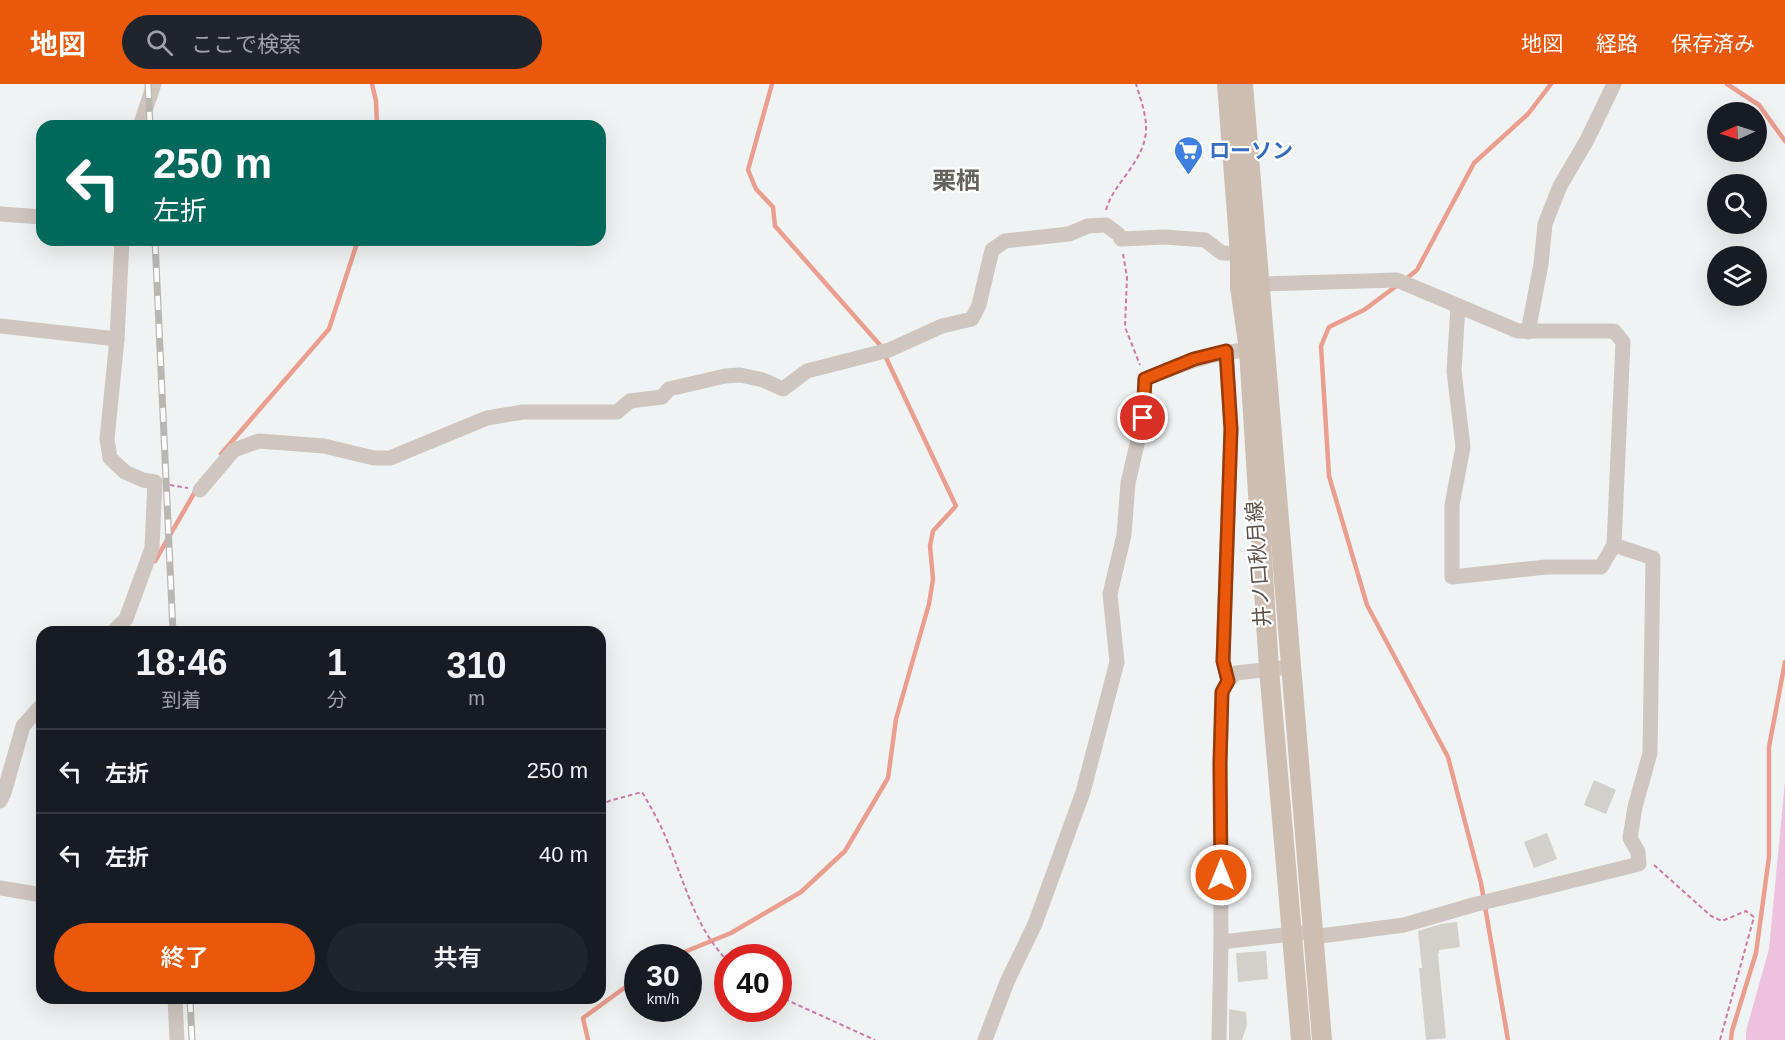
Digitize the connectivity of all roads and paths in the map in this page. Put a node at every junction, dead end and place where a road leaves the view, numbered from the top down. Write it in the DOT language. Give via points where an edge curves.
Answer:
graph roads {
  1 [pos="154,84"];
  2 [pos="1136,84"];
  3 [pos="1227,84"];
  4 [pos="1243,84"];
  5 [pos="1614,84"];
  6 [pos="143,120"];
  7 [pos="0,214"];
  8 [pos="36,217"];
  9 [pos="1106,225"];
  10 [pos="1120,239"];
  11 [pos="122,246"];
  12 [pos="1248,254"];
  13 [pos="1260,284"];
  14 [pos="1240,287"];
  15 [pos="1458,306"];
  16 [pos="0,327"];
  17 [pos="1528,332"];
  18 [pos="117,339"];
  19 [pos="1249,350"];
  20 [pos="1226,351"];
  21 [pos="1145,379"];
  22 [pos="155,482"];
  23 [pos="200,490"];
  24 [pos="1614,545"];
  25 [pos="120,626"];
  26 [pos="1290,667"];
  27 [pos="1269,669"];
  28 [pos="1228,681"];
  29 [pos="36,712"];
  30 [pos="0,801"];
  31 [pos="606,803"];
  32 [pos="1638,852"];
  33 [pos="0,888"];
  34 [pos="36,894"];
  35 [pos="1291,934"];
  36 [pos="1313,934"];
  37 [pos="1221,942"];
  38 [pos="714,948"];
  39 [pos="792,1002"];
  40 [pos="175,1004"];
  41 [pos="177,1040"];
  42 [pos="875,1040"];
  43 [pos="985,1040"];
  44 [pos="1219,1040"];
  45 [pos="1301,1040"];
  46 [pos="1322,1040"];
  47 [pos="1720,1040"];
  1 -- 6 [label="street"];
  2 -- 9 [label="path" via="1148,128 1146,142 1109,198"];
  3 -- 12 [label="main road, 井ノ口秋月線"];
  4 -- 12 [label="main road, 井ノ口秋月線"];
  5 -- 17 [label="street" via="1560,186 1545,224"];
  7 -- 8 [label="street"];
  9 -- 10 [label="street"];
  9 -- 23 [label="street" via="1088,226 1069,234 1005,241 992,250 979,306 972,319 942,326 889,350 812,369 783,389 763,380 725,376 669,389 662,397 630,400 617,412 523,412 487,418 390,458 324,446 259,441 234,450"];
  10 -- 12 [label="street" via="1205,240 1222,253"];
  10 -- 21 [label="path" via="1127,277 1125,327"];
  11 -- 18 [label="street"];
  12 -- 13 [label="main road, 井ノ口秋月線"];
  12 -- 14 [label="main road, 井ノ口秋月線"];
  13 -- 14 [label="street"];
  13 -- 15 [label="street" via="1397,280"];
  13 -- 26 [label="main road, 井ノ口秋月線"];
  14 -- 19 [label="main road, 井ノ口秋月線"];
  15 -- 17 [label="street"];
  15 -- 24 [label="street" via="1454,371 1463,447 1452,505 1452,578 1546,567 1601,567"];
  16 -- 18 [label="street"];
  17 -- 24 [label="street" via="1614,331 1623,342"];
  18 -- 22 [label="street" via="107,439 111,458 125,472"];
  19 -- 20 [label="street"];
  19 -- 27 [label="main road, 井ノ口秋月線"];
  20 -- 21 [label="street"];
  20 -- 28 [label="street" via="1231,429 1223,661"];
  21 -- 43 [label="street" via="1143,418 1128,483 1124,535 1110,594 1117,662 1083,792 1035,924"];
  22 -- 23 [label="path"];
  22 -- 25 [label="street" via="152,548 126,620"];
  24 -- 32 [label="street" via="1653,558 1650,753 1630,838"];
  26 -- 27 [label="street"];
  26 -- 36 [label="main road, 井ノ口秋月線"];
  27 -- 28 [label="street" via="1236,673"];
  27 -- 35 [label="main road, 井ノ口秋月線"];
  28 -- 37 [label="street" via="1222,692 1220,763"];
  29 -- 30 [label="street" via="23,726"];
  31 -- 38 [label="path" via="642,792"];
  32 -- 36 [label="street" via="1639,864 1404,925"];
  32 -- 47 [label="path" via="1711,916 1722,921 1746,911 1754,917"];
  33 -- 34 [label="street"];
  35 -- 36 [label="street"];
  35 -- 37 [label="street"];
  35 -- 45 [label="main road, 井ノ口秋月線"];
  36 -- 46 [label="main road, 井ノ口秋月線"];
  37 -- 44 [label="street"];
  39 -- 42 [label="path"];
  40 -- 41 [label="street"];
}
